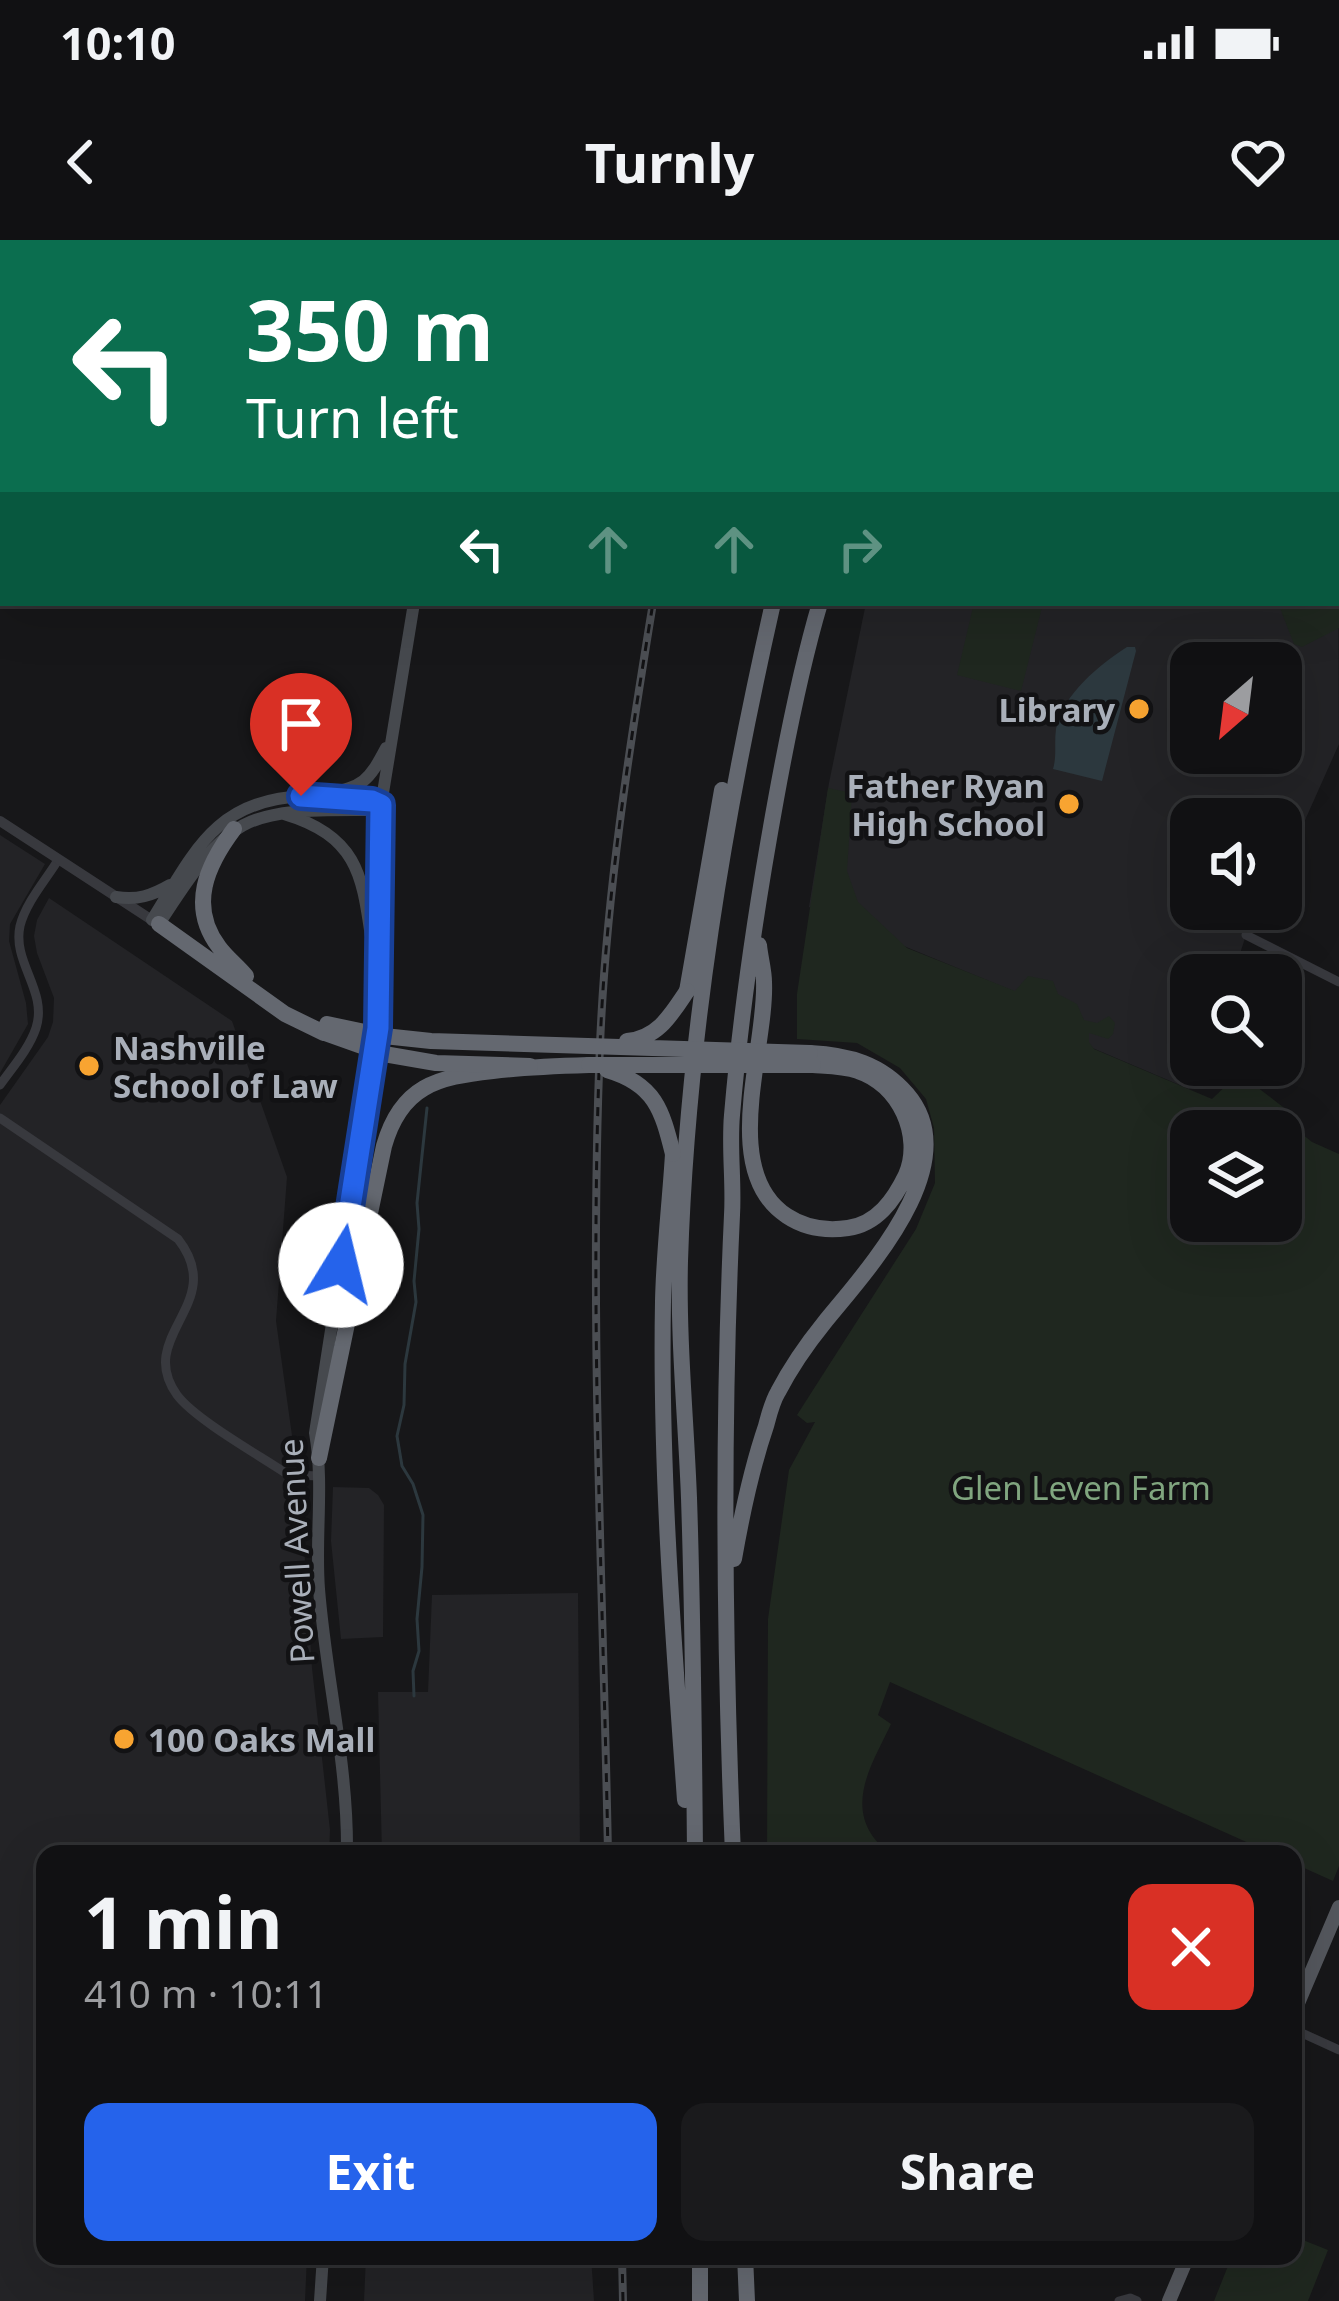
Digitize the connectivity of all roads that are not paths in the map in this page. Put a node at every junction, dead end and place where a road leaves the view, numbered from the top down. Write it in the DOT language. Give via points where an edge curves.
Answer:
graph roads {
  1 [pos="414,606"];
  2 [pos="770,606"];
  3 [pos="770,606"];
  4 [pos="819,606"];
  5 [pos="392,736"];
  6 [pos="316,796"];
  7 [pos="381,805"];
  8 [pos="281,814"];
  9 [pos="0,821"];
  10 [pos="234,829"];
  11 [pos="58,860"];
  12 [pos="176,881"];
  13 [pos="116,897"];
  14 [pos="155,922"];
  15 [pos="755,923"];
  16 [pos="1246,935"];
  17 [pos="246,976"];
  18 [pos="1339,982"];
  19 [pos="380,993"];
  20 [pos="325,1028"];
  21 [pos="590,1055"];
  22 [pos="812,1059"];
  23 [pos="530,1066"];
  24 [pos="0,1085"];
  25 [pos="0,1118"];
  26 [pos="319,1467"];
  27 [pos="726,1601"];
  28 [pos="346,1845"];
  29 [pos="691,1845"];
  30 [pos="692,1845"];
  31 [pos="733,1845"];
  32 [pos="1339,1906"];
  33 [pos="1302,1994"];
  34 [pos="1302,2034"];
  35 [pos="1339,2050"];
  36 [pos="322,2265"];
  37 [pos="700,2265"];
  38 [pos="745,2265"];
  39 [pos="1184,2265"];
  40 [pos="320,2301"];
  41 [pos="700,2301"];
  42 [pos="747,2301"];
  43 [pos="1119,2301"];
  44 [pos="1138,2301"];
  45 [pos="1169,2301"];
  1 -- 5 [label="main road, Powell Avenue"];
  2 -- 21 [label="highway, bridge" via="736,721 687,992 643,1040"];
  3 -- 30 [label="highway" via="712,916 684,1184"];
  4 -- 15 [label="highway"];
  5 -- 6 [label="main road" via="355,788"];
  5 -- 7 [label="main road, Powell Avenue"];
  6 -- 7 [label="main road"];
  6 -- 12 [label="main road" via="263,802 229,817"];
  7 -- 8 [label="main road"];
  7 -- 19 [label="main road, Powell Avenue"];
  8 -- 10 [label="main road"];
  8 -- 19 [label="main road" via="326,832 352,860"];
  9 -- 11 [label="street"];
  10 -- 14 [label="main road"];
  10 -- 17 [label="highway" via="208,869 203,908 217,944"];
  11 -- 13 [label="street"];
  11 -- 24 [label="street" via="20,928 38,1018"];
  12 -- 13 [label="main road" via="134,900"];
  12 -- 14 [label="main road"];
  13 -- 14 [label="street"];
  14 -- 17 [label="highway"];
  14 -- 20 [label="highway" via="285,1015"];
  15 -- 22 [label="highway" via="764,983 751,1131 755,1178 772,1204 799,1223 858,1226 897,1191 913,1157 912,1138 903,1108 880,1083"];
  15 -- 27 [label="highway" via="732,1121"];
  16 -- 18 [label="street"];
  17 -- 20 [label="highway"];
  19 -- 26 [label="main road, Powell Avenue" via="315,1432"];
  20 -- 21 [label="highway, bridge"];
  20 -- 23 [label="highway, bridge" via="384,1054"];
  21 -- 22 [label="highway, bridge"];
  21 -- 23 [label="highway"];
  21 -- 29 [label="highway, bridge" via="648,1093 673,1154 665,1421"];
  22 -- 27 [label="highway" via="842,1054 900,1086 922,1119 924,1165 897,1231 776,1394 749,1475"];
  23 -- 26 [label="highway, bridge" via="442,1079 399,1110 384,1146"];
  25 -- 26 [label="street" via="178,1239 194,1281 166,1349 166,1370 191,1410 284,1472"];
  26 -- 28 [label="main road, Powell Avenue" via="319,1586"];
  27 -- 31 [label="highway"];
  32 -- 33 [label="main road"];
  34 -- 35 [label="street"];
  36 -- 40 [label="main road"];
  37 -- 41 [label="highway"];
  38 -- 42 [label="highway"];
  39 -- 45 [label="main road"];
  43 -- 44 [label="street"];
}
